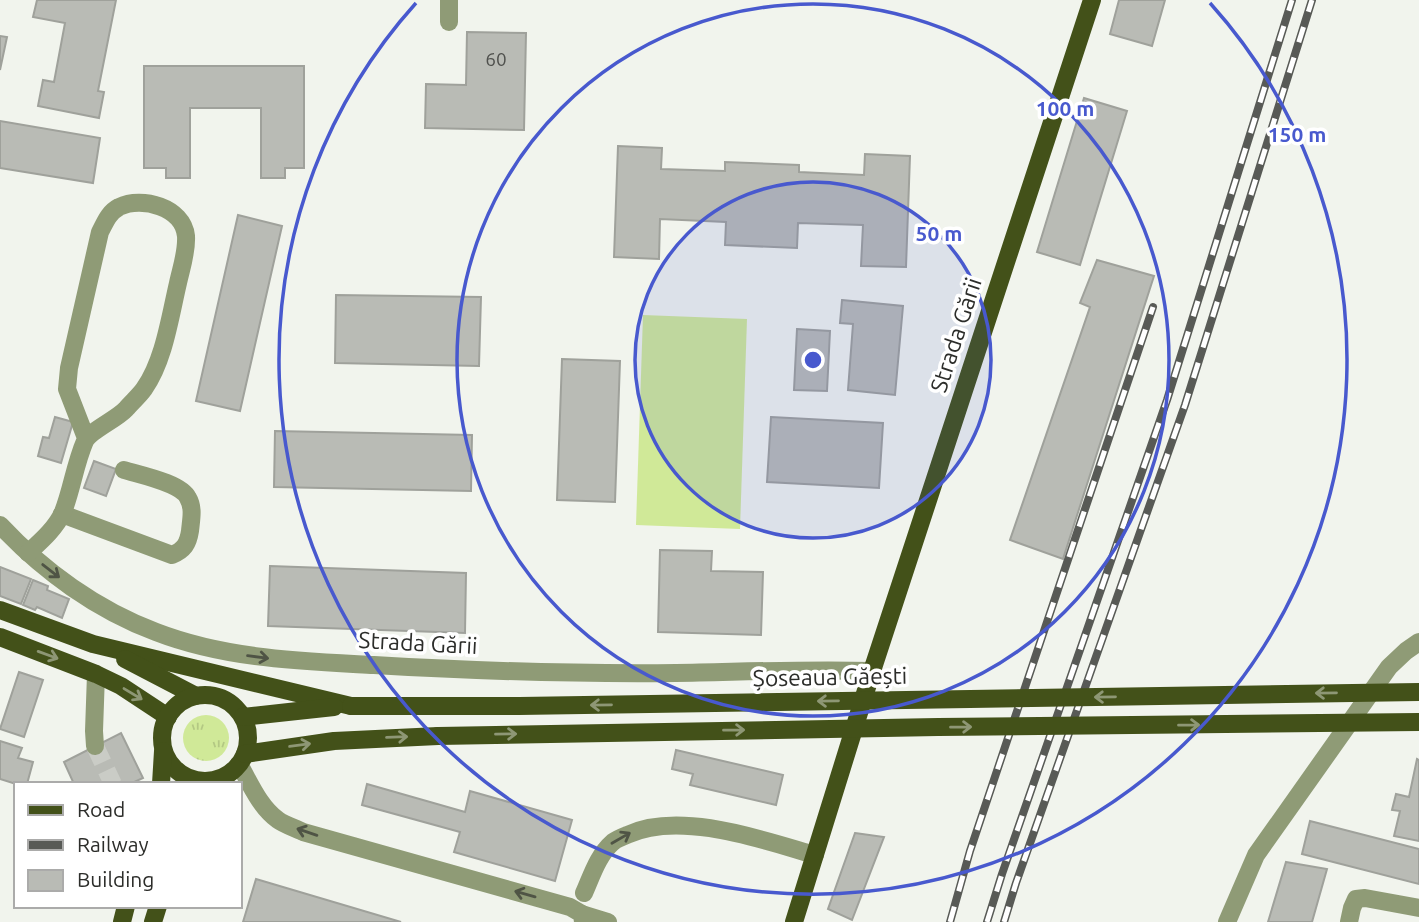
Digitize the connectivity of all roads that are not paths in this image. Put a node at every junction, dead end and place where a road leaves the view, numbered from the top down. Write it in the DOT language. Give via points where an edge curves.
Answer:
graph roads {
  1 [pos="449,0"];
  2 [pos="1090,5"];
  3 [pos="449,22"];
  4 [pos="86,438"];
  5 [pos="124,470"];
  6 [pos="62,514"];
  7 [pos="0,525"];
  8 [pos="29,552"];
  9 [pos="0,610"];
  10 [pos="0,637"];
  11 [pos="1419,642"];
  12 [pos="93,644"];
  13 [pos="872,671"];
  14 [pos="96,674"];
  15 [pos="1419,692"];
  16 [pos="196,696"];
  17 [pos="351,706"];
  18 [pos="243,716"];
  19 [pos="168,717"];
  20 [pos="1419,722"];
  21 [pos="95,746"];
  22 [pos="163,747"];
  23 [pos="234,769"];
  24 [pos="161,782"];
  25 [pos="815,855"];
  26 [pos="584,893"];
  27 [pos="1419,908"];
  28 [pos="582,918"];
  29 [pos="608,922"];
  30 [pos="794,922"];
  31 [pos="1227,922"];
  32 [pos="1349,922"];
  1 -- 3 [label="street"];
  2 -- 13 [label="main road, Strada Gării"];
  4 -- 4 [label="street" via="67,389 100,232 108,215 119,207 153,205 172,211 186,236 185,254 156,366 145,389 122,413"];
  4 -- 6 [label="street"];
  5 -- 6 [label="street" via="179,488 188,497 192,512 183,551 172,555"];
  6 -- 8 [label="street"];
  7 -- 8 [label="street, Strada Gării"];
  8 -- 13 [label="street, Strada Gării, one-way" via="82,594 124,618 175,639 241,655 474,671"];
  9 -- 12 [label="main road"];
  10 -- 14 [label="main road, one-way"];
  11 -- 31 [label="street" via="1389,667 1256,855"];
  12 -- 16 [label="main road"];
  12 -- 17 [label="main road"];
  13 -- 25 [label="main road, Strada Gării"];
  14 -- 19 [label="main road, one-way"];
  14 -- 21 [label="street"];
  15 -- 17 [label="main road, Șoseaua Găești, one-way, bridge"];
  16 -- 18 [label="main road" via="222,698"];
  16 -- 19 [label="main road" via="181,702"];
  17 -- 18 [label="main road, Șoseaua Găești"];
  18 -- 23 [label="main road" via="248,737"];
  19 -- 22 [label="main road"];
  23 -- 20 [label="main road, one-way, bridge" via="307,744 356,739"];
  22 -- 23 [label="main road" via="176,769 190,779 210,781"];
  22 -- 24 [label="main road"];
  28 -- 23 [label="street, one-way" via="570,907 303,832 278,820"];
  26 -- 25 [label="street, one-way" via="600,858 614,841 649,828 693,826"];
  25 -- 30 [label="main road, Strada Gării"];
  27 -- 32 [label="street" via="1356,899"];
  28 -- 29 [label="street"];
}
